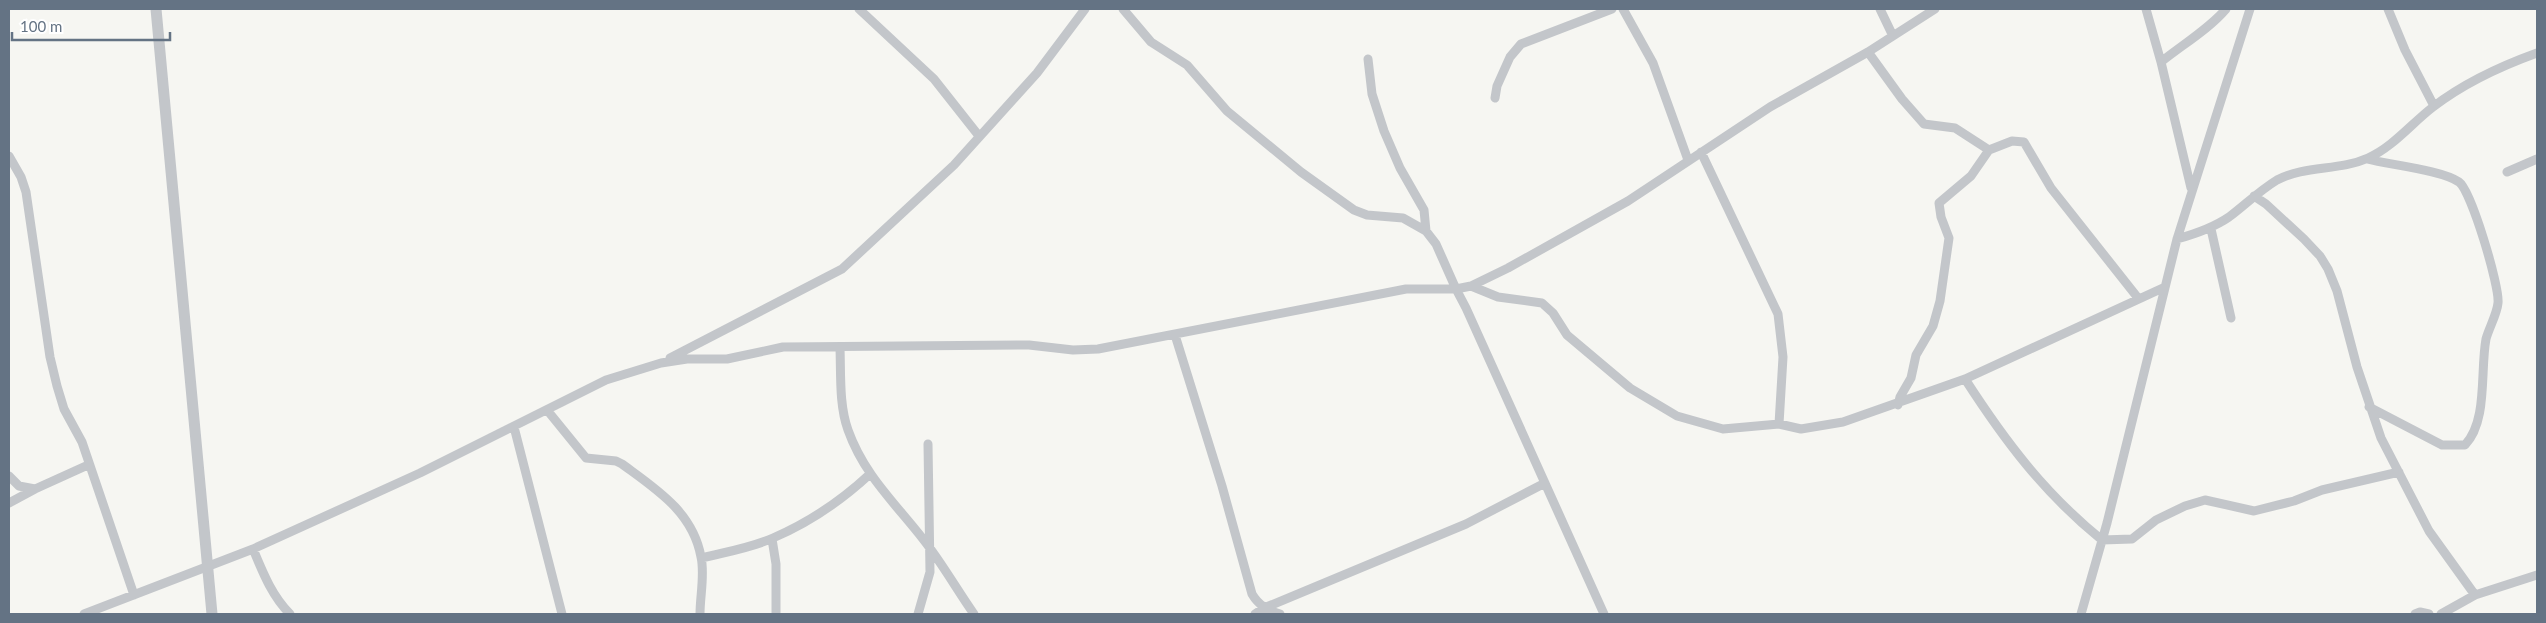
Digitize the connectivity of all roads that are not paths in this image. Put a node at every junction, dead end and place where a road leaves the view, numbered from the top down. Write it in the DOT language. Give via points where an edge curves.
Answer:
graph roads {
  1 [pos="156,9"];
  2 [pos="858,9"];
  3 [pos="1084,9"];
  4 [pos="1123,9"];
  5 [pos="1612,9"];
  6 [pos="1623,9"];
  7 [pos="1880,9"];
  8 [pos="1935,9"];
  9 [pos="2146,9"];
  10 [pos="2226,9"];
  11 [pos="2250,9"];
  12 [pos="2388,9"];
  13 [pos="1892,34"];
  14 [pos="1868,52"];
  15 [pos="2537,54"];
  16 [pos="1368,59"];
  17 [pos="2161,62"];
  18 [pos="1494,98"];
  19 [pos="2434,106"];
  20 [pos="979,136"];
  21 [pos="1989,150"];
  22 [pos="1701,152"];
  23 [pos="9,156"];
  24 [pos="2537,158"];
  25 [pos="2367,159"];
  26 [pos="1688,160"];
  27 [pos="2507,172"];
  28 [pos="2192,188"];
  29 [pos="2254,196"];
  30 [pos="2210,228"];
  31 [pos="1426,231"];
  32 [pos="2177,239"];
  33 [pos="1471,286"];
  34 [pos="2165,287"];
  35 [pos="1456,288"];
  36 [pos="2138,298"];
  37 [pos="2231,318"];
  38 [pos="1174,335"];
  39 [pos="840,348"];
  40 [pos="661,363"];
  41 [pos="1965,379"];
  42 [pos="1898,404"];
  43 [pos="2369,407"];
  44 [pos="547,410"];
  45 [pos="1779,424"];
  46 [pos="514,427"];
  47 [pos="928,444"];
  48 [pos="88,465"];
  49 [pos="2399,472"];
  50 [pos="870,474"];
  51 [pos="9,476"];
  52 [pos="1545,483"];
  53 [pos="35,489"];
  54 [pos="9,503"];
  55 [pos="772,539"];
  56 [pos="2102,540"];
  57 [pos="931,549"];
  58 [pos="253,550"];
  59 [pos="702,558"];
  60 [pos="208,566"];
  61 [pos="2537,575"];
  62 [pos="134,595"];
  63 [pos="2475,595"];
  64 [pos="1264,608"];
  65 [pos="84,614"];
  66 [pos="212,614"];
  67 [pos="290,614"];
  68 [pos="562,614"];
  69 [pos="700,614"];
  70 [pos="776,614"];
  71 [pos="918,614"];
  72 [pos="974,614"];
  73 [pos="1255,614"];
  74 [pos="1280,614"];
  75 [pos="1604,614"];
  76 [pos="2081,614"];
  77 [pos="2415,614"];
  78 [pos="2429,614"];
  79 [pos="2441,614"];
  1 -- 60 [label="street"];
  2 -- 20 [label="street" via="934,79"];
  3 -- 20 [label="street" via="1037,73"];
  4 -- 31 [label="street" via="1151,42 1187,65 1227,111 1301,172 1354,210 1367,215 1403,218"];
  5 -- 18 [label="street" via="1521,44 1510,57"];
  6 -- 26 [label="street" via="1653,64"];
  7 -- 13 [label="street"];
  8 -- 13 [label="street"];
  9 -- 17 [label="street"];
  10 -- 17 [label="street"];
  11 -- 28 [label="street"];
  12 -- 19 [label="street"];
  13 -- 14 [label="street"];
  14 -- 21 [label="street" via="1924,124 1955,128"];
  14 -- 22 [label="street" via="1770,107"];
  15 -- 19 [label="street" via="2487,74"];
  16 -- 31 [label="street" via="1372,94 1384,131 1424,210"];
  17 -- 28 [label="street"];
  19 -- 25 [label="street"];
  20 -- 40 [label="street" via="954,165 842,268"];
  21 -- 36 [label="street" via="2012,141 2024,142 2050,188"];
  21 -- 42 [label="street" via="1971,176 1939,203 1949,238 1940,301 1933,326 1916,355 1911,378"];
  22 -- 26 [label="street"];
  22 -- 45 [label="street" via="1778,314 1783,356"];
  23 -- 48 [label="street" via="26,192 57,386 64,409 82,442"];
  24 -- 27 [label="street"];
  25 -- 29 [label="street" via="2291,173"];
  25 -- 43 [label="street" via="2459,182 2467,191 2488,254 2498,304 2486,342 2478,422 2474,436 2465,445 2442,445"];
  26 -- 33 [label="street" via="1628,201"];
  28 -- 32 [label="street"];
  29 -- 30 [label="street"];
  29 -- 43 [label="street" via="2304,239 2328,269"];
  30 -- 32 [label="street"];
  30 -- 37 [label="street"];
  31 -- 35 [label="street" via="1436,244"];
  32 -- 34 [label="street"];
  33 -- 35 [label="street"];
  33 -- 45 [label="street" via="1498,298 1542,303 1553,313 1567,335 1611,373 1677,416 1723,429"];
  34 -- 36 [label="street"];
  34 -- 56 [label="street"];
  35 -- 38 [label="street" via="1406,289"];
  35 -- 52 [label="street"];
  36 -- 41 [label="street"];
  38 -- 39 [label="street" via="1086,350 1029,345"];
  38 -- 64 [label="street" via="1252,594"];
  39 -- 40 [label="street" via="783,347 727,359"];
  39 -- 50 [label="street" via="843,411 854,444"];
  40 -- 44 [label="street" via="606,380"];
  41 -- 42 [label="street"];
  41 -- 56 [label="street" via="2006,442 2044,487"];
  42 -- 45 [label="street" via="1813,428"];
  43 -- 49 [label="street" via="2380,438"];
  44 -- 46 [label="street"];
  44 -- 59 [label="street" via="586,458 622,464 681,510 696,538"];
  46 -- 58 [label="street"];
  46 -- 68 [label="street"];
  47 -- 57 [label="street" via="927,508"];
  48 -- 53 [label="street"];
  48 -- 62 [label="street"];
  49 -- 56 [label="street" via="2322,490 2254,511 2205,500 2156,520 2132,539"];
  49 -- 63 [label="street" via="2429,531"];
  50 -- 55 [label="street" via="810,520"];
  50 -- 57 [label="street"];
  51 -- 53 [label="street" via="19,486"];
  52 -- 64 [label="street" via="1466,524"];
  52 -- 75 [label="street"];
  53 -- 54 [label="street"];
  55 -- 59 [label="street"];
  55 -- 70 [label="street" via="776,564"];
  56 -- 76 [label="street"];
  57 -- 71 [label="street" via="928,582"];
  57 -- 72 [label="street"];
  58 -- 60 [label="street"];
  58 -- 67 [label="street" via="268,584"];
  59 -- 69 [label="street"];
  60 -- 62 [label="street"];
  60 -- 66 [label="street"];
  61 -- 63 [label="street"];
  62 -- 65 [label="street"];
  63 -- 79 [label="street"];
  64 -- 73 [label="street"];
  64 -- 74 [label="street"];
  77 -- 78 [label="street"];
}
